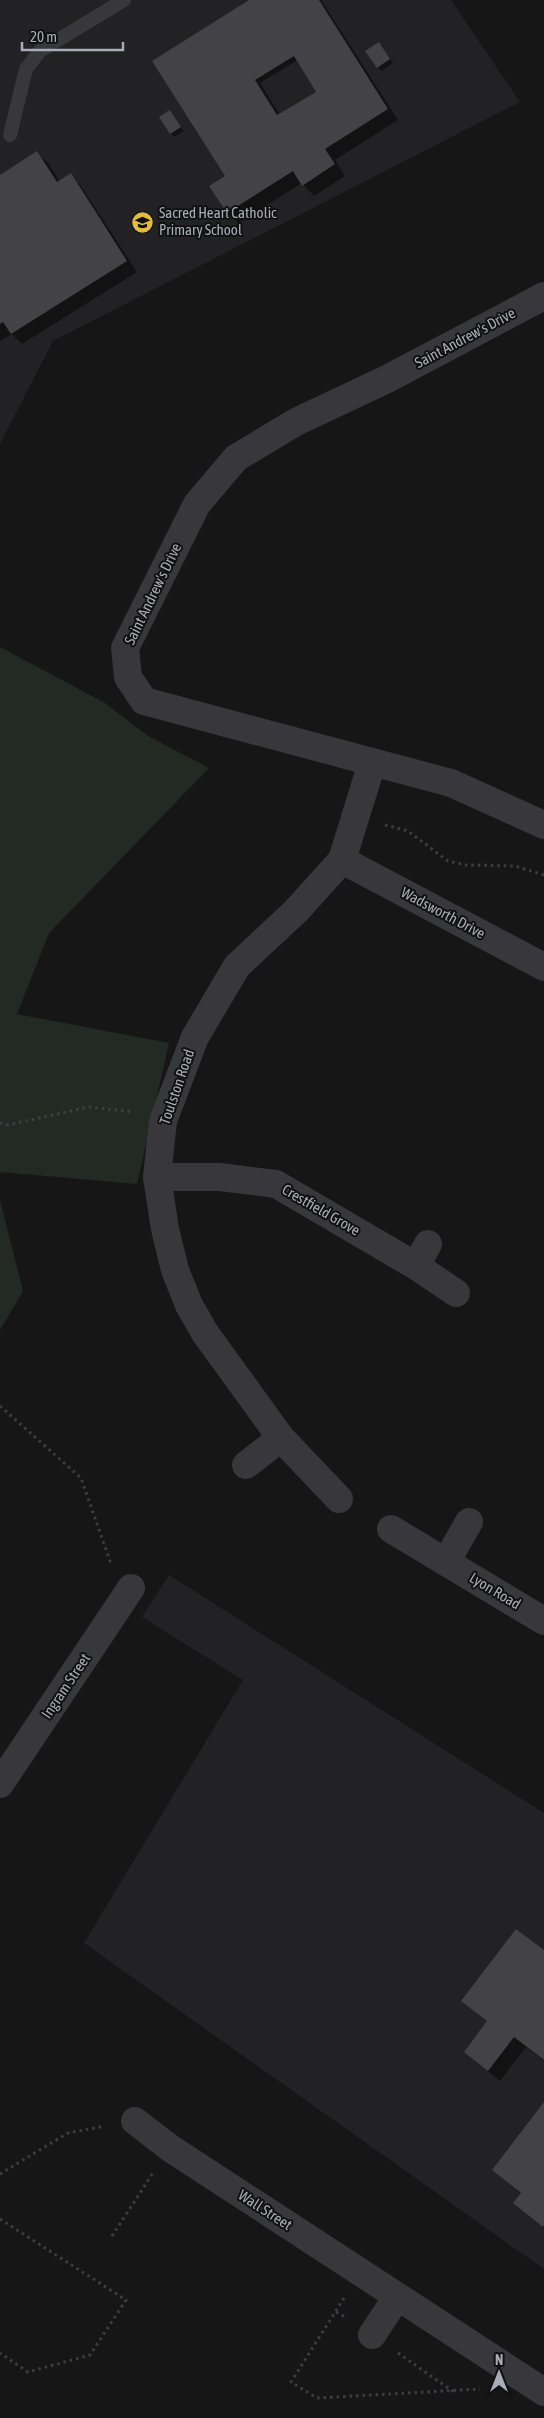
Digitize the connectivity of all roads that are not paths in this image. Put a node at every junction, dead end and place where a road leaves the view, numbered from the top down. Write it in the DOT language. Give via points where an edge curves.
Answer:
graph roads {
  1 [pos="124,0"];
  2 [pos="10,135"];
  3 [pos="544,296"];
  4 [pos="372,763"];
  5 [pos="544,825"];
  6 [pos="342,860"];
  7 [pos="544,967"];
  8 [pos="158,1177"];
  9 [pos="456,1293"];
  10 [pos="281,1438"];
  11 [pos="246,1465"];
  12 [pos="339,1499"];
  13 [pos="469,1522"];
  14 [pos="391,1529"];
  15 [pos="446,1562"];
  16 [pos="131,1588"];
  17 [pos="544,1620"];
  18 [pos="0,1784"];
  19 [pos="135,2121"];
  20 [pos="398,2297"];
  21 [pos="372,2335"];
  22 [pos="544,2392"];
  1 -- 2 [label="lane" via="40,51 26,69"];
  3 -- 4 [label="street, Saint Andrew's Drive" via="387,379 296,422 236,458 197,504 125,648 128,677 144,702"];
  4 -- 5 [label="street, Saint Andrew's Drive" via="452,782"];
  4 -- 6 [label="street, Toulston Road"];
  6 -- 7 [label="street, Wadsworth Drive"];
  6 -- 8 [label="street, Toulston Road" via="296,912 237,966 195,1037 163,1122"];
  8 -- 9 [label="street, Crestfield Grove" via="220,1177 276,1184 422,1255"];
  8 -- 10 [label="street, Toulston Road" via="164,1229 189,1305"];
  10 -- 11 [label="street"];
  10 -- 12 [label="street, Toulston Road"];
  13 -- 15 [label="street"];
  14 -- 15 [label="street, Lyon Road"];
  15 -- 17 [label="street, Lyon Road"];
  16 -- 18 [label="street, Ingram Street"];
  19 -- 20 [label="street, Wall Street" via="170,2148"];
  20 -- 21 [label="street"];
  20 -- 22 [label="street, Wall Street"];
}
